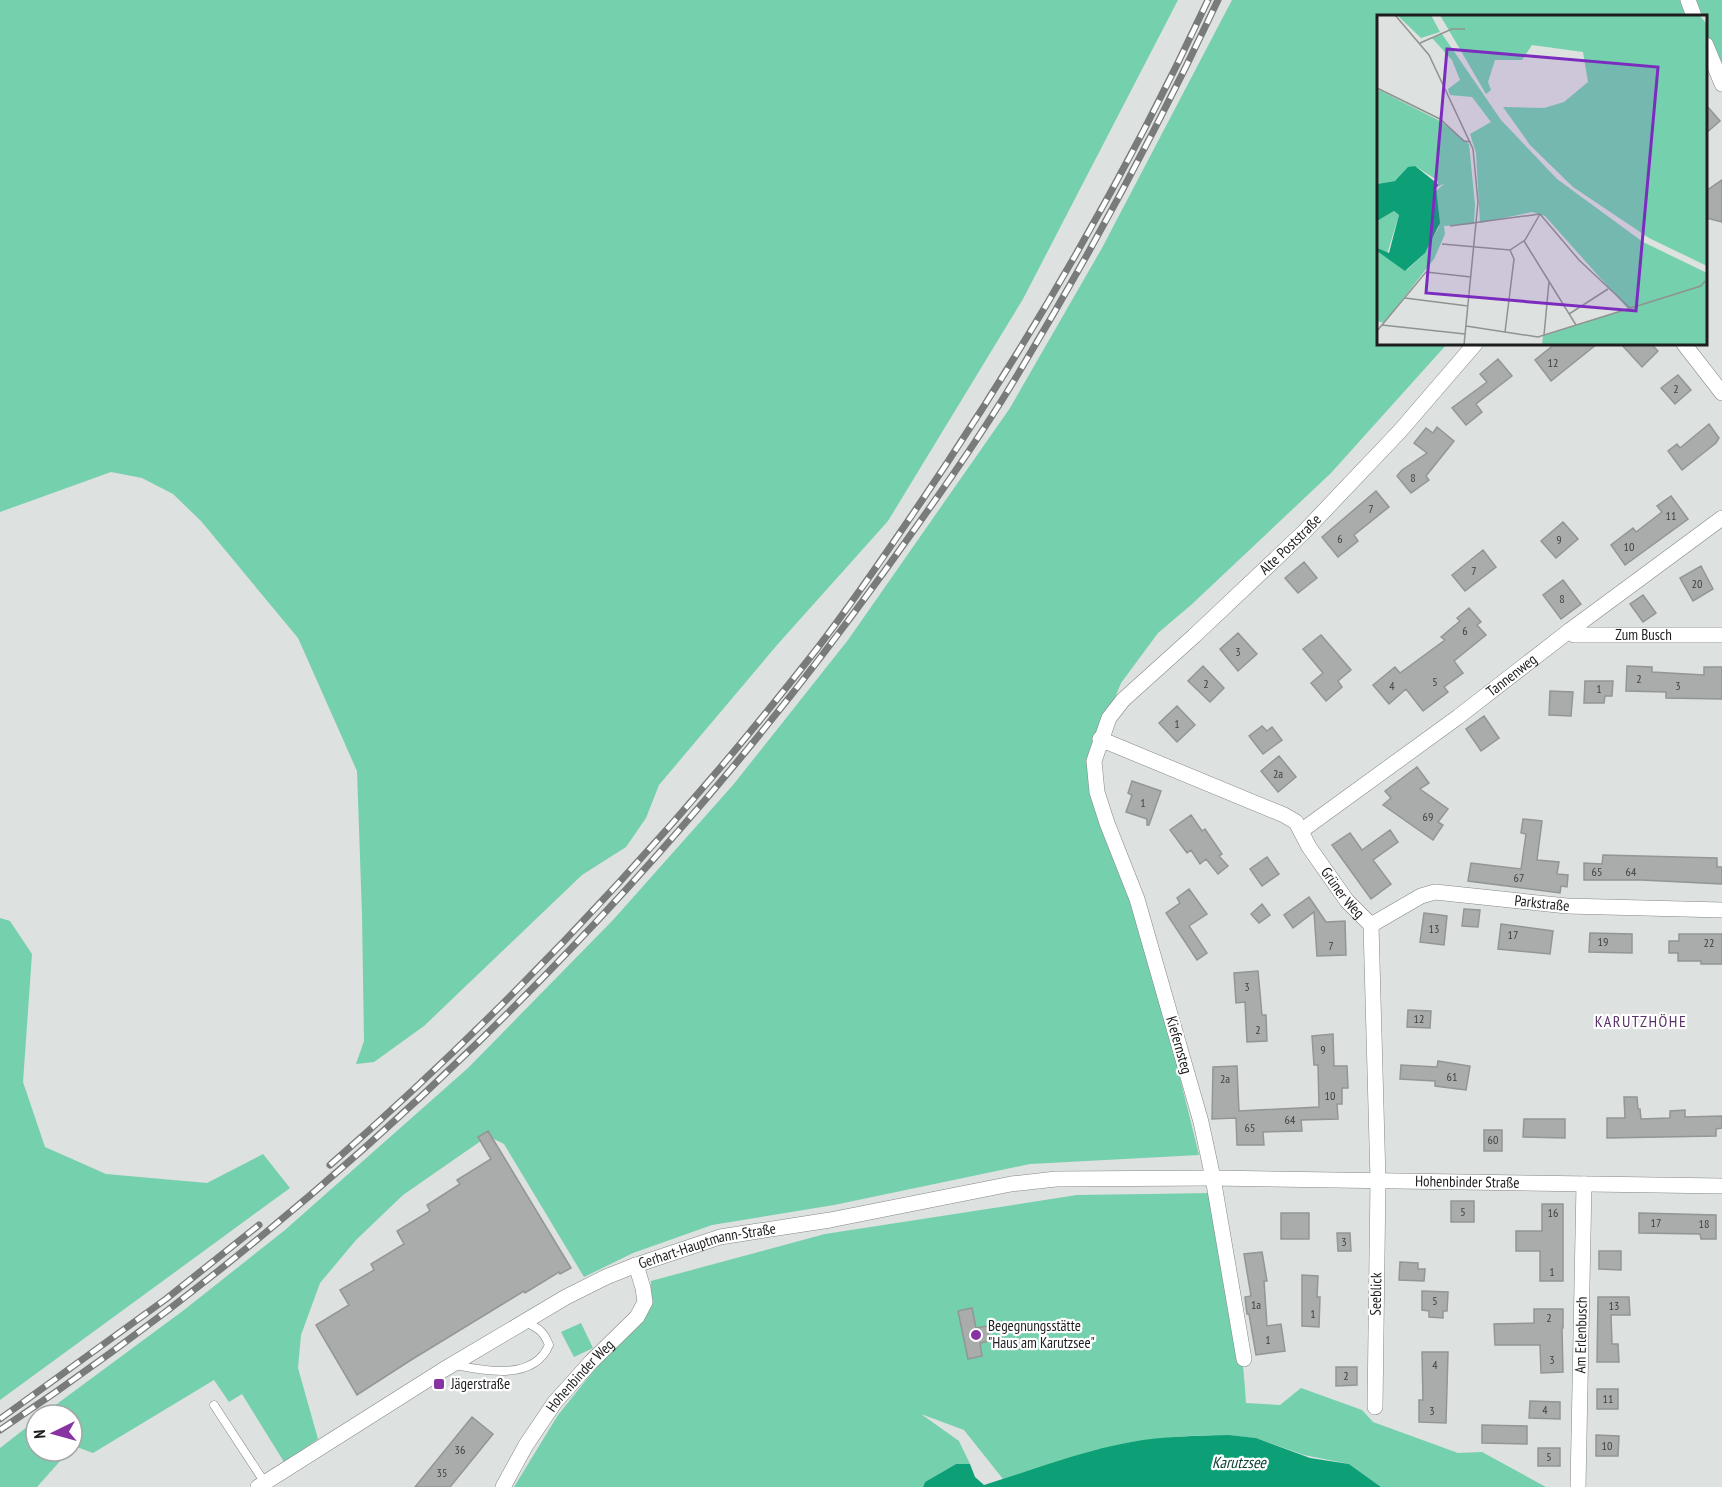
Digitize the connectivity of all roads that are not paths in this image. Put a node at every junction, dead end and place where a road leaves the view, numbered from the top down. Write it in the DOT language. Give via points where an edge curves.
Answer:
graph roads {
  1 [pos="1688,0"];
  2 [pos="1695,15"];
  3 [pos="1707,47"];
  4 [pos="1722,84"];
  5 [pos="1474,345"];
  6 [pos="1685,345"];
  7 [pos="1722,393"];
  8 [pos="1722,518"];
  9 [pos="1569,631"];
  10 [pos="1722,635"];
  11 [pos="1100,739"];
  12 [pos="1301,831"];
  13 [pos="1722,910"];
  14 [pos="1371,925"];
  15 [pos="1213,1178"];
  16 [pos="1378,1180"];
  17 [pos="1584,1184"];
  18 [pos="1722,1186"];
  19 [pos="636,1265"];
  20 [pos="524,1322"];
  21 [pos="1244,1359"];
  22 [pos="452,1364"];
  23 [pos="214,1405"];
  24 [pos="1375,1407"];
  25 [pos="262,1485"];
  26 [pos="503,1487"];
  27 [pos="1578,1487"];
  1 -- 2 [label="street"];
  3 -- 4 [label="street"];
  5 -- 11 [label="street, Alte Poststraße" via="1400,431 1304,532 1123,700"];
  6 -- 7 [label="street"];
  8 -- 9 [label="street, Tannenweg"];
  9 -- 10 [label="street, Zum Busch" via="1574,635"];
  9 -- 12 [label="street, Tannenweg"];
  11 -- 12 [label="street, Grüner Weg" via="1284,815 1296,822"];
  11 -- 15 [label="street, Kiefernsteg" via="1095,761 1097,792 1140,910 1201,1122"];
  12 -- 14 [label="street, Grüner Weg" via="1347,900"];
  13 -- 14 [label="street, Parkstraße" via="1567,906 1435,892"];
  14 -- 16 [label="street, Grüner Weg"];
  15 -- 16 [label="street, Hohenbinder Straße"];
  15 -- 19 [label="street, Gerhart-Hauptmann-Straße" via="1066,1179 1011,1184 720,1237"];
  15 -- 21 [label="street, Kiefernsteg"];
  16 -- 17 [label="street, Hohenbinder Straße"];
  16 -- 24 [label="street, Seeblick"];
  17 -- 18 [label="street, Hohenbinder Straße"];
  17 -- 27 [label="street, Am Erlenbusch"];
  19 -- 20 [label="street, Gerhart-Hauptmann-Straße" via="566,1297"];
  19 -- 26 [label="street, Hohenbinder Weg" via="645,1302 637,1317 555,1402"];
  20 -- 22 [label="street, Gerhart-Hauptmann-Straße"];
  20 -- 22 [label="lane" via="544,1333 549,1345 544,1357 533,1365 495,1370"];
  22 -- 25 [label="street, Gerhart-Hauptmann-Straße"];
  23 -- 25 [label="lane"];
}
